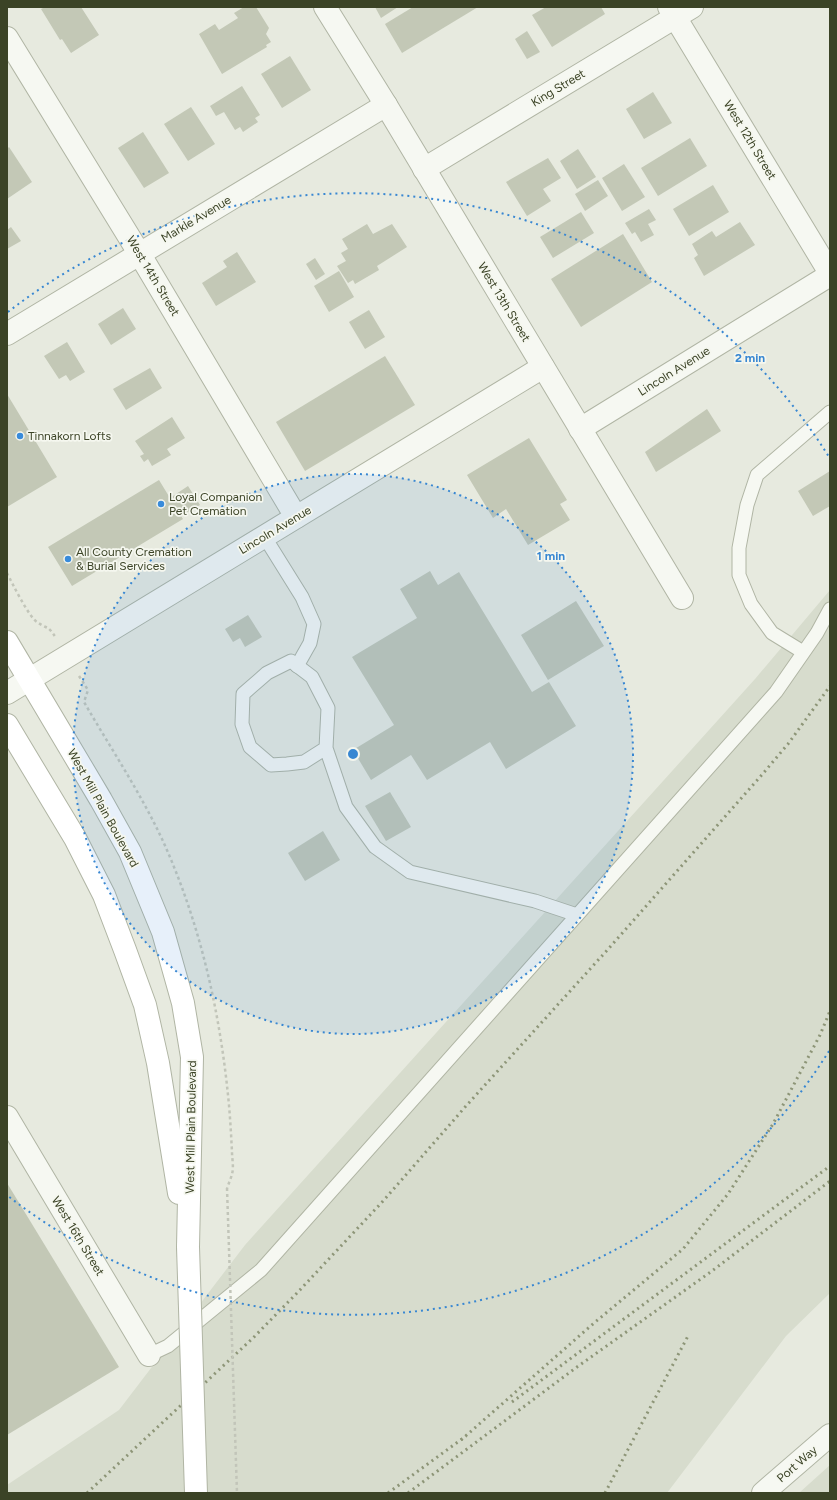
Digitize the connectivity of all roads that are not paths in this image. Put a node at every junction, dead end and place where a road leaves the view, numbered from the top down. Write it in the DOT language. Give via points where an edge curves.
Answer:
graph roads {
  1 [pos="325,7"];
  2 [pos="679,10"];
  3 [pos="7,38"];
  4 [pos="386,105"];
  5 [pos="424,169"];
  6 [pos="139,253"];
  7 [pos="830,274"];
  8 [pos="7,334"];
  9 [pos="543,367"];
  10 [pos="830,412"];
  11 [pos="580,429"];
  12 [pos="296,517"];
  13 [pos="264,536"];
  14 [pos="682,598"];
  15 [pos="830,609"];
  16 [pos="7,642"];
  17 [pos="803,652"];
  18 [pos="297,666"];
  19 [pos="30,679"];
  20 [pos="7,693"];
  21 [pos="7,725"];
  22 [pos="326,748"];
  23 [pos="577,915"];
  24 [pos="7,1117"];
  25 [pos="188,1247"];
  26 [pos="149,1356"];
  27 [pos="830,1435"];
  28 [pos="196,1493"];
  29 [pos="763,1493"];
  1 -- 4 [label="street, West 13th Street"];
  2 -- 5 [label="street, King Street"];
  2 -- 7 [label="street, West 12th Street"];
  3 -- 6 [label="street, West 14th Street"];
  4 -- 5 [label="street, West 13th Street"];
  4 -- 6 [label="street, Markle Avenue"];
  5 -- 9 [label="street, West 13th Street"];
  6 -- 8 [label="street, Markle Avenue"];
  6 -- 12 [label="street, West 14th Street"];
  7 -- 11 [label="street, Lincoln Avenue"];
  9 -- 11 [label="street, West 13th Street"];
  9 -- 12 [label="street, Lincoln Avenue"];
  10 -- 17 [label="lane" via="757,476 747,505 739,548 739,575 751,604 772,633"];
  11 -- 14 [label="street, West 13th Street"];
  12 -- 13 [label="street, Lincoln Avenue"];
  13 -- 18 [label="lane" via="302,597 314,624 310,643"];
  13 -- 19 [label="street, Lincoln Avenue"];
  15 -- 17 [label="lane"];
  16 -- 19 [label="main road, West Mill Plain Boulevard"];
  17 -- 23 [label="lane" via="776,692"];
  18 -- 22 [label="lane" via="312,677 328,708"];
  18 -- 22 [label="lane" via="291,661 267,673 243,694 242,724 250,747 271,765 304,762"];
  19 -- 20 [label="street, Lincoln Avenue"];
  19 -- 25 [label="main road, West Mill Plain Boulevard" via="130,852 164,932 183,1003 192,1057"];
  21 -- 25 [label="main road, West Mill Plain Boulevard" via="75,838 104,895 145,1005 158,1063"];
  22 -- 23 [label="lane" via="346,807 375,847 410,872 535,901"];
  23 -- 26 [label="lane" via="261,1270 168,1346"];
  24 -- 26 [label="street, West 16th Street"];
  25 -- 28 [label="main road, West Mill Plain Boulevard, bridge"];
  27 -- 29 [label="street, Port Way"];
}
